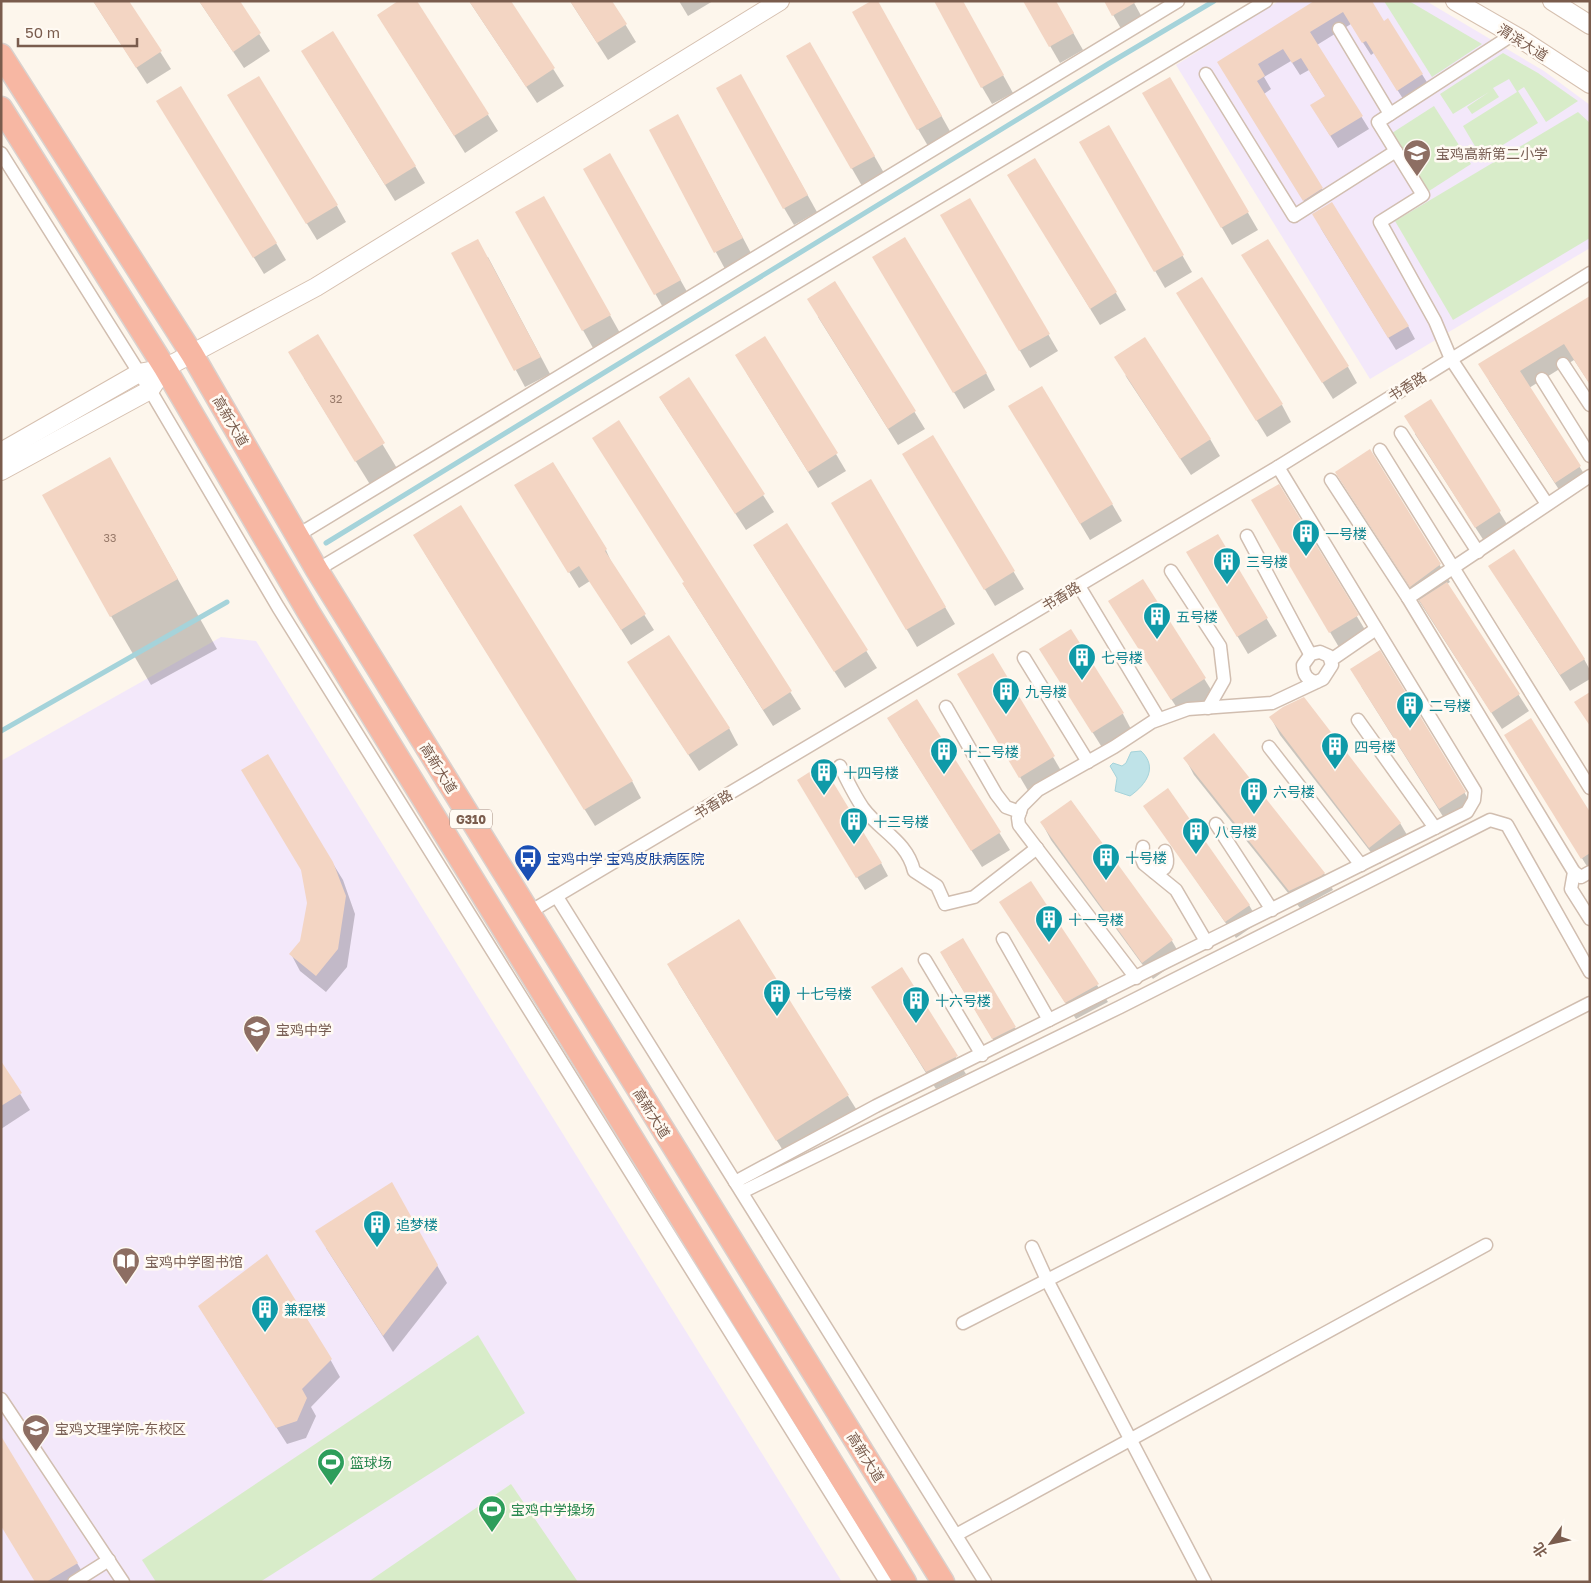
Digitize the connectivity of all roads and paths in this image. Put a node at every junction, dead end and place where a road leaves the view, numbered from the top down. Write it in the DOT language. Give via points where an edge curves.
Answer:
graph roads {
  1 [pos="780,1"];
  2 [pos="1178,1"];
  3 [pos="1266,1"];
  4 [pos="1455,1"];
  5 [pos="1552,1"];
  6 [pos="1590,25"];
  7 [pos="1339,29"];
  8 [pos="1512,35"];
  9 [pos="1,55"];
  10 [pos="1206,74"];
  11 [pos="1590,84"];
  12 [pos="1,108"];
  13 [pos="1390,114"];
  14 [pos="1396,151"];
  15 [pos="1,153"];
  16 [pos="1590,274"];
  17 [pos="192,354"];
  18 [pos="1451,359"];
  19 [pos="1563,364"];
  20 [pos="165,368"];
  21 [pos="139,373"];
  22 [pos="1542,379"];
  23 [pos="150,390"];
  24 [pos="1590,405"];
  25 [pos="1401,433"];
  26 [pos="1380,450"];
  27 [pos="1,452"];
  28 [pos="1590,456"];
  29 [pos="1278,467"];
  30 [pos="1,471"];
  31 [pos="1590,476"];
  32 [pos="1331,480"];
  33 [pos="1547,504"];
  34 [pos="298,535"];
  35 [pos="1247,536"];
  36 [pos="1478,552"];
  37 [pos="1454,567"];
  38 [pos="317,570"];
  39 [pos="1171,571"];
  40 [pos="1079,586"];
  41 [pos="1408,598"];
  42 [pos="1376,630"];
  43 [pos="1310,654"];
  44 [pos="1024,658"];
  45 [pos="1332,660"];
  46 [pos="1317,682"];
  47 [pos="946,707"];
  48 [pos="1208,708"];
  49 [pos="1159,719"];
  50 [pos="1358,720"];
  51 [pos="1269,747"];
  52 [pos="1088,762"];
  53 [pos="840,766"];
  54 [pos="1590,788"];
  55 [pos="1020,812"];
  56 [pos="1216,824"];
  57 [pos="1435,828"];
  58 [pos="1143,847"];
  59 [pos="1037,848"];
  60 [pos="1165,851"];
  61 [pos="1361,865"];
  62 [pos="1154,872"];
  63 [pos="1574,872"];
  64 [pos="1590,872"];
  65 [pos="557,896"];
  66 [pos="1272,910"];
  67 [pos="528,913"];
  68 [pos="1590,919"];
  69 [pos="1003,939"];
  70 [pos="1207,943"];
  71 [pos="925,960"];
  72 [pos="1590,972"];
  73 [pos="1136,978"];
  74 [pos="1590,1003"];
  75 [pos="1049,1020"];
  76 [pos="982,1055"];
  77 [pos="739,1187"];
  78 [pos="1486,1245"];
  79 [pos="1032,1247"];
  80 [pos="1046,1280"];
  81 [pos="963,1323"];
  82 [pos="1,1399"];
  83 [pos="1130,1439"];
  84 [pos="956,1534"];
  85 [pos="108,1560"];
  86 [pos="889,1577"];
  87 [pos="74,1582"];
  88 [pos="123,1582"];
  89 [pos="944,1582"];
  90 [pos="985,1582"];
  91 [pos="1205,1582"];
  1 -- 17 [label="main road" via="316,287"];
  2 -- 34 [label="street"];
  3 -- 38 [label="street"];
  4 -- 8 [label="main road, 渭滨大道"];
  5 -- 6 [label="main road"];
  7 -- 13 [label="street"];
  8 -- 11 [label="main road, 渭滨大道"];
  8 -- 13 [label="street"];
  9 -- 17 [label="highway, 高新大道 / G310"];
  10 -- 14 [label="street" via="1294,216"];
  12 -- 20 [label="highway, 高新大道 / G310"];
  13 -- 14 [label="street" via="1378,122"];
  14 -- 18 [label="street" via="1423,195 1380,222 1436,321"];
  15 -- 21 [label="street"];
  16 -- 18 [label="street, 书香路"];
  17 -- 20 [label="main road"];
  17 -- 34 [label="highway, 高新大道 / G310"];
  18 -- 29 [label="street, 书香路"];
  18 -- 33 [label="street"];
  19 -- 24 [label="street"];
  20 -- 21 [label="main road"];
  20 -- 23 [label="main road"];
  20 -- 86 [label="highway, 高新大道 / G310" via="309,614"];
  21 -- 23 [label="street"];
  21 -- 27 [label="main road"];
  22 -- 28 [label="street"];
  23 -- 30 [label="main road"];
  23 -- 86 [label="street" via="284,616"];
  25 -- 36 [label="street"];
  26 -- 37 [label="street"];
  29 -- 40 [label="street, 书香路"];
  29 -- 42 [label="street"];
  31 -- 33 [label="street"];
  32 -- 41 [label="street"];
  33 -- 36 [label="street"];
  34 -- 38 [label="highway, 高新大道 / G310"];
  35 -- 43 [label="street"];
  36 -- 37 [label="street"];
  37 -- 41 [label="street"];
  37 -- 54 [label="street"];
  38 -- 67 [label="highway, 高新大道 / G310"];
  39 -- 48 [label="street" via="1220,646 1224,680"];
  40 -- 49 [label="street"];
  40 -- 65 [label="street, 书香路"];
  41 -- 63 [label="street"];
  42 -- 45 [label="street"];
  42 -- 57 [label="street" via="1475,791 1467,812"];
  43 -- 45 [label="street" via="1320,652"];
  43 -- 46 [label="street" via="1303,670 1308,679"];
  44 -- 52 [label="street"];
  45 -- 46 [label="street" via="1328,674"];
  46 -- 48 [label="street" via="1272,703"];
  47 -- 55 [label="street" via="996,794 1006,808"];
  48 -- 49 [label="street" via="1188,709"];
  49 -- 52 [label="street"];
  50 -- 57 [label="street"];
  51 -- 61 [label="street"];
  52 -- 55 [label="street" via="1038,790"];
  53 -- 59 [label="street" via="864,809 900,842 911,859 914,871 937,886 945,904 974,897"];
  55 -- 59 [label="street" via="1019,825"];
  56 -- 66 [label="street"];
  57 -- 61 [label="street"];
  58 -- 62 [label="street" via="1141,858"];
  59 -- 73 [label="street"];
  60 -- 62 [label="street" via="1167,865"];
  61 -- 66 [label="street"];
  62 -- 70 [label="street" via="1176,890"];
  63 -- 64 [label="street" via="1581,877"];
  63 -- 68 [label="street" via="1571,889"];
  65 -- 67 [label="street, 书香路"];
  65 -- 77 [label="street"];
  66 -- 70 [label="street"];
  67 -- 89 [label="highway, 高新大道 / G310"];
  69 -- 75 [label="street"];
  70 -- 73 [label="street"];
  71 -- 76 [label="street"];
  72 -- 77 [label="street" via="1507,825 1490,820 1111,1011"];
  73 -- 75 [label="street"];
  74 -- 80 [label="street"];
  75 -- 76 [label="street"];
  76 -- 77 [label="street" via="876,1106"];
  77 -- 84 [label="street"];
  78 -- 83 [label="street"];
  79 -- 80 [label="street"];
  80 -- 81 [label="street"];
  80 -- 83 [label="street"];
  82 -- 85 [label="street"];
  83 -- 84 [label="street"];
  83 -- 91 [label="street"];
  84 -- 90 [label="street"];
  85 -- 87 [label="street"];
  85 -- 88 [label="street"];
}
